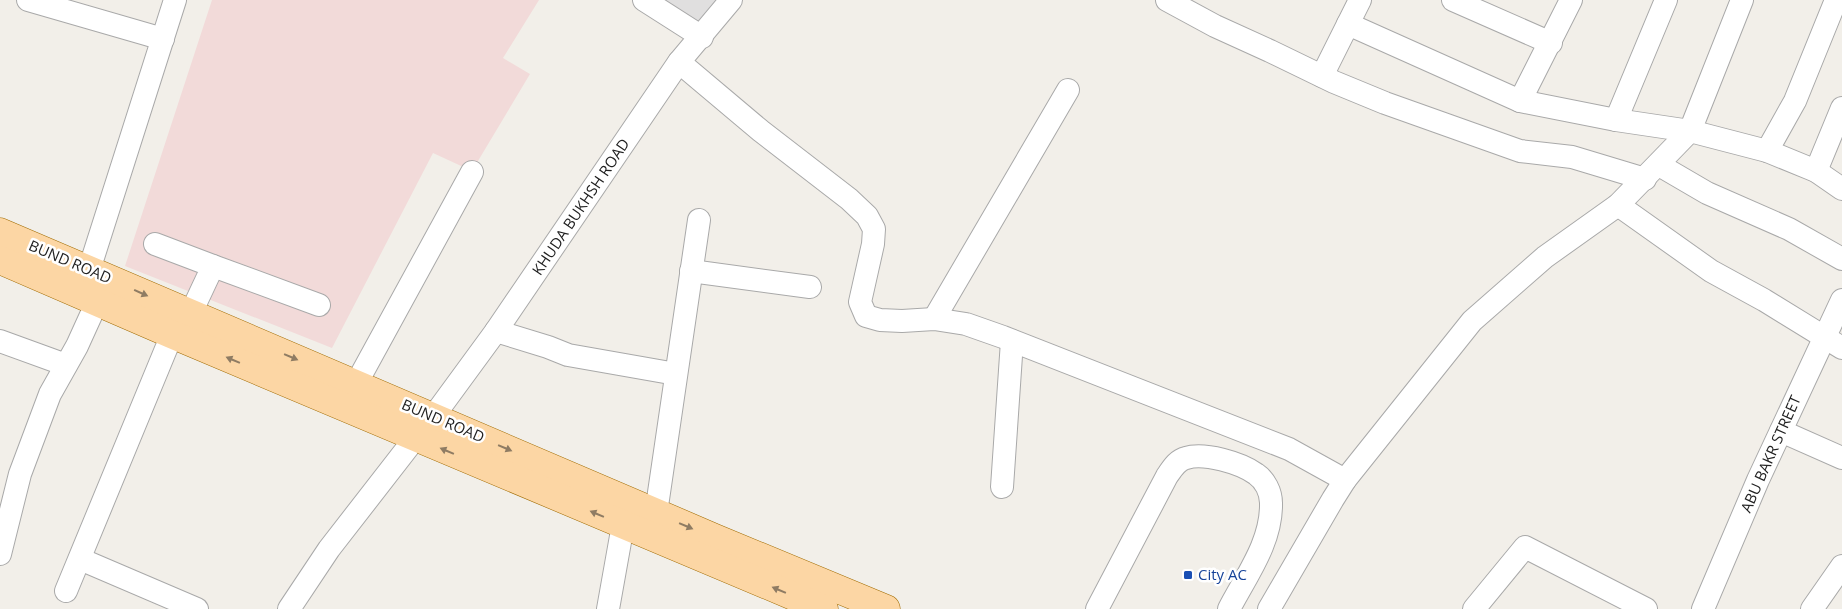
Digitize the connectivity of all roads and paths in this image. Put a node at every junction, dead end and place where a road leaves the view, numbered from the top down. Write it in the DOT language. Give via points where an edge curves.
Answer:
graph roads {
  1 [pos="28,0"];
  2 [pos="175,0"];
  3 [pos="644,0"];
  4 [pos="731,0"];
  5 [pos="1167,0"];
  6 [pos="1360,0"];
  7 [pos="1452,0"];
  8 [pos="1572,0"];
  9 [pos="1666,0"];
  10 [pos="1742,0"];
  11 [pos="1834,4"];
  12 [pos="1348,24"];
  13 [pos="702,37"];
  14 [pos="162,38"];
  15 [pos="1551,43"];
  16 [pos="679,62"];
  17 [pos="1322,76"];
  18 [pos="1068,90"];
  19 [pos="1520,101"];
  20 [pos="1842,108"];
  21 [pos="1616,120"];
  22 [pos="1690,131"];
  23 [pos="1767,152"];
  24 [pos="1816,171"];
  25 [pos="472,172"];
  26 [pos="1652,172"];
  27 [pos="1842,189"];
  28 [pos="1618,205"];
  29 [pos="699,220"];
  30 [pos="0,232"];
  31 [pos="155,244"];
  32 [pos="1842,259"];
  33 [pos="0,260"];
  34 [pos="213,266"];
  35 [pos="89,270"];
  36 [pos="691,271"];
  37 [pos="810,287"];
  38 [pos="1842,300"];
  39 [pos="97,302"];
  40 [pos="319,305"];
  41 [pos="934,319"];
  42 [pos="181,320"];
  43 [pos="496,331"];
  44 [pos="0,341"];
  45 [pos="1012,341"];
  46 [pos="1833,343"];
  47 [pos="66,365"];
  48 [pos="676,374"];
  49 [pos="356,384"];
  50 [pos="433,417"];
  51 [pos="1781,431"];
  52 [pos="416,437"];
  53 [pos="1842,458"];
  54 [pos="1345,480"];
  55 [pos="1002,487"];
  56 [pos="656,513"];
  57 [pos="623,525"];
  58 [pos="0,554"];
  59 [pos="80,559"];
  60 [pos="1842,566"];
  61 [pos="66,592"];
  62 [pos="151,600"];
  63 [pos="197,609"];
  64 [pos="289,609"];
  65 [pos="608,609"];
  66 [pos="824,609"];
  67 [pos="886,609"];
  68 [pos="1097,609"];
  69 [pos="1229,609"];
  70 [pos="1269,609"];
  71 [pos="1474,609"];
  72 [pos="1646,609"];
  73 [pos="1703,609"];
  74 [pos="1812,609"];
  1 -- 14 [label="street"];
  2 -- 14 [label="street"];
  3 -- 13 [label="street"];
  4 -- 13 [label="street, KHUDA BUKHSH ROAD"];
  5 -- 17 [label="street"];
  6 -- 12 [label="street"];
  7 -- 15 [label="street"];
  8 -- 15 [label="street"];
  9 -- 21 [label="street"];
  10 -- 22 [label="street"];
  11 -- 23 [label="street" via="1795,101"];
  12 -- 17 [label="street"];
  12 -- 19 [label="street"];
  13 -- 16 [label="street, KHUDA BUKHSH ROAD"];
  14 -- 35 [label="street"];
  15 -- 19 [label="street"];
  16 -- 41 [label="street" via="866,216 874,229 860,302 866,316 902,321"];
  16 -- 43 [label="street, KHUDA BUKHSH ROAD"];
  17 -- 26 [label="street" via="1520,151"];
  18 -- 41 [label="street"];
  19 -- 21 [label="street"];
  20 -- 24 [label="street"];
  21 -- 22 [label="street"];
  22 -- 23 [label="street"];
  22 -- 26 [label="street"];
  23 -- 24 [label="street"];
  24 -- 27 [label="street"];
  25 -- 49 [label="street"];
  26 -- 28 [label="street"];
  26 -- 32 [label="street" via="1789,229"];
  28 -- 46 [label="street" via="1711,271"];
  28 -- 54 [label="street" via="1545,257 1472,321"];
  29 -- 36 [label="street"];
  30 -- 35 [label="main road, BUND ROAD"];
  31 -- 34 [label="street"];
  33 -- 39 [label="main road, BUND ROAD"];
  34 -- 40 [label="street"];
  34 -- 42 [label="street"];
  35 -- 42 [label="main road, BUND ROAD, one-way"];
  36 -- 37 [label="street"];
  36 -- 48 [label="street"];
  38 -- 46 [label="street, ABU BAKR STREET"];
  39 -- 42 [label="main road, BUND ROAD"];
  39 -- 47 [label="street"];
  41 -- 45 [label="street" via="966,324"];
  42 -- 49 [label="main road, BUND ROAD, one-way"];
  52 -- 42 [label="main road, BUND ROAD, one-way"];
  42 -- 59 [label="street"];
  43 -- 48 [label="street" via="568,355"];
  43 -- 50 [label="street, KHUDA BUKHSH ROAD"];
  44 -- 47 [label="street"];
  45 -- 54 [label="street" via="1289,449"];
  45 -- 55 [label="street"];
  46 -- 51 [label="street, ABU BAKR STREET"];
  47 -- 58 [label="street" via="50,394 20,474"];
  48 -- 56 [label="street"];
  49 -- 50 [label="main road, BUND ROAD"];
  50 -- 56 [label="main road, BUND ROAD, one-way"];
  51 -- 53 [label="street"];
  51 -- 73 [label="street, ABU BAKR STREET"];
  57 -- 52 [label="main road, BUND ROAD, one-way"];
  52 -- 64 [label="street" via="329,549"];
  54 -- 70 [label="street"];
  56 -- 67 [label="main road, BUND ROAD, one-way"];
  57 -- 65 [label="street"];
  66 -- 57 [label="main road, BUND ROAD, one-way"];
  59 -- 61 [label="street"];
  59 -- 62 [label="street"];
  60 -- 74 [label="street"];
  62 -- 63 [label="street"];
  68 -- 69 [label="street" via="1175,464 1186,458 1206,456 1231,462 1256,474 1268,487 1271,502 1264,545"];
  71 -- 72 [label="street" via="1525,547"];
}
